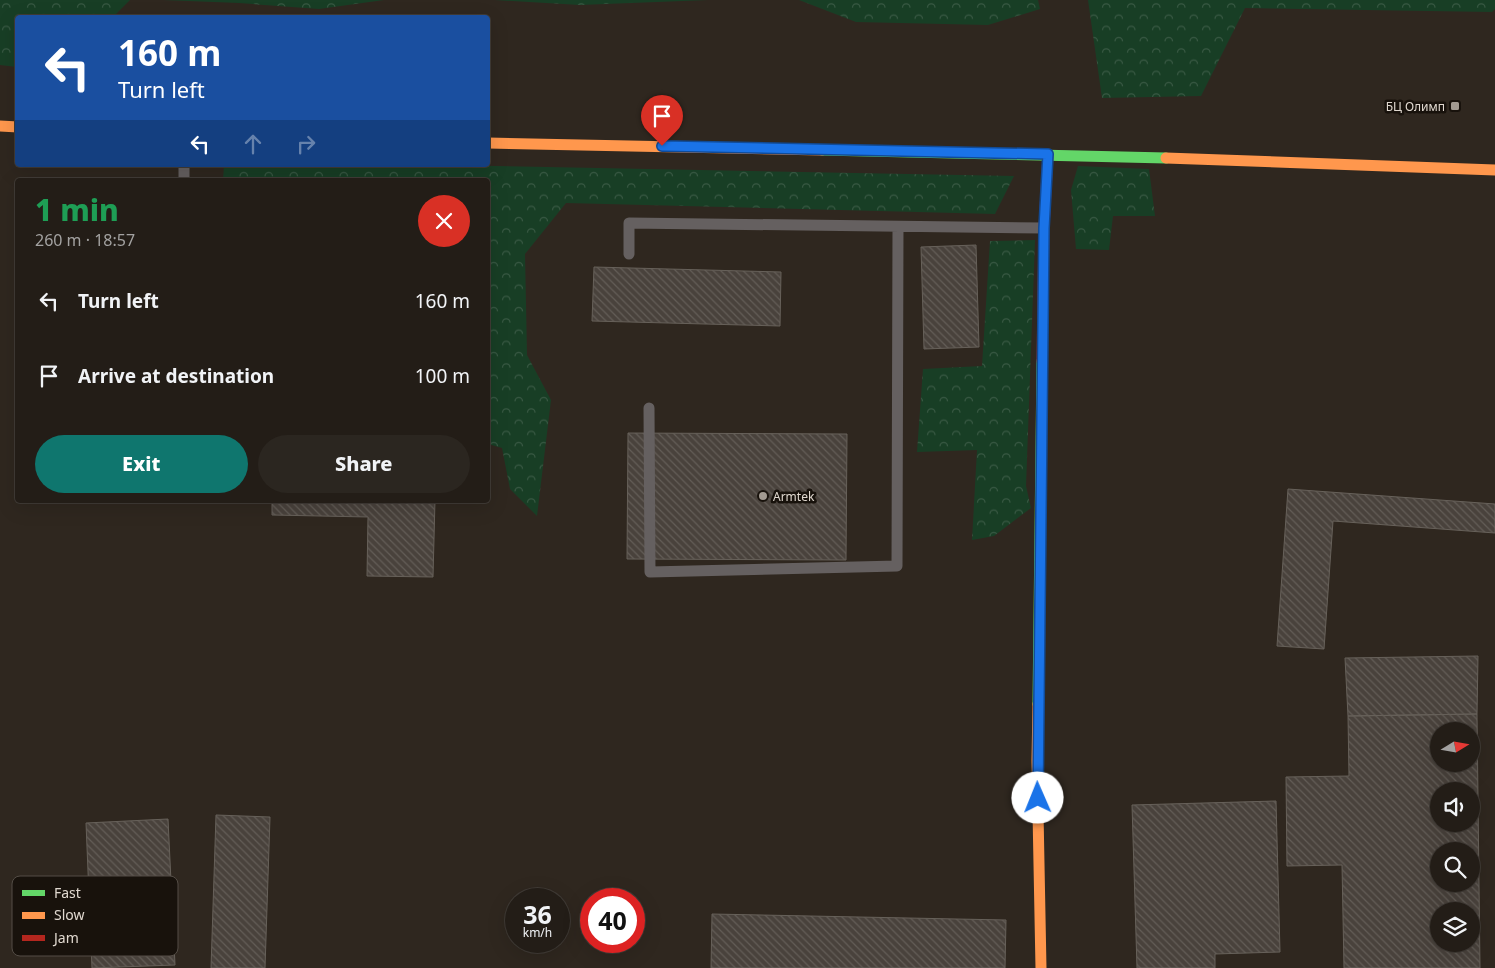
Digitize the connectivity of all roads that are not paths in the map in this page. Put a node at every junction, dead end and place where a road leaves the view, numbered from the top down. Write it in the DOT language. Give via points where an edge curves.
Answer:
graph roads {
  1 [pos="0,126"];
  2 [pos="15,127"];
  3 [pos="490,143"];
  4 [pos="1048,154"];
  5 [pos="1495,170"];
  6 [pos="898,227"];
  7 [pos="1044,228"];
  8 [pos="629,254"];
  9 [pos="649,408"];
  10 [pos="1041,968"];
  1 -- 2 [label="main road"];
  3 -- 4 [label="main road"];
  4 -- 5 [label="main road"];
  4 -- 7 [label="main road"];
  6 -- 7 [label="lane"];
  6 -- 8 [label="lane" via="629,223"];
  6 -- 9 [label="lane" via="897,566 650,572"];
  7 -- 10 [label="main road" via="1037,760"];
}
